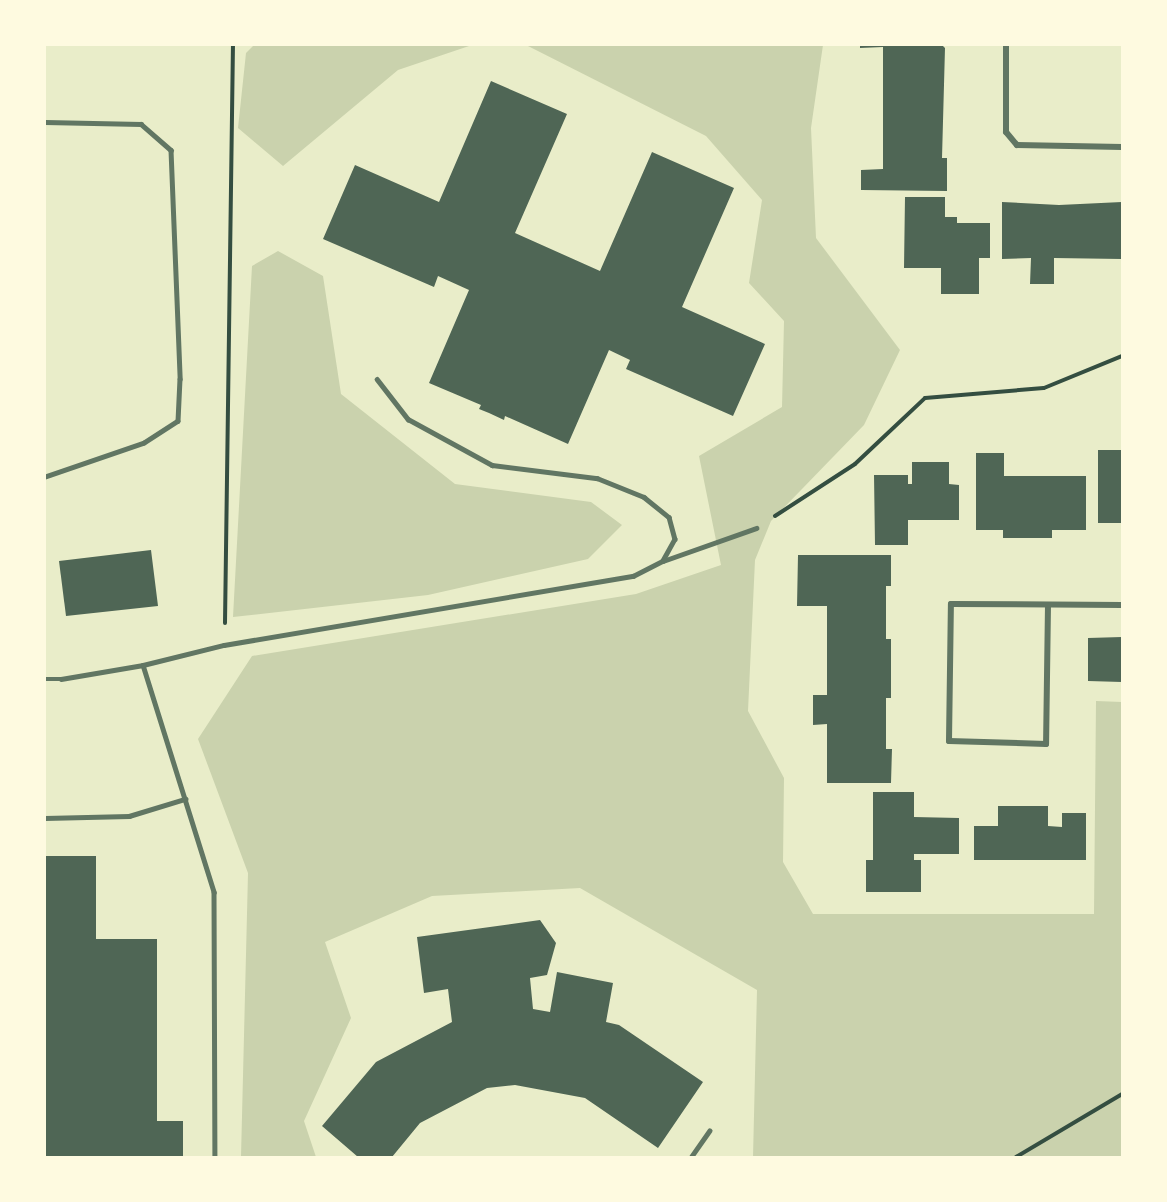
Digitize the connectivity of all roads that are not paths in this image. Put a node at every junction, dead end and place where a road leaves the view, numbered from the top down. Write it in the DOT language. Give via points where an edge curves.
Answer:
graph roads {
  1 [pos="1006,45"];
  2 [pos="45,122"];
  3 [pos="1122,147"];
  4 [pos="377,379"];
  5 [pos="45,477"];
  6 [pos="756,528"];
  7 [pos="663,561"];
  8 [pos="1048,605"];
  9 [pos="1122,605"];
  10 [pos="143,665"];
  11 [pos="45,679"];
  12 [pos="185,799"];
  13 [pos="45,818"];
  14 [pos="709,1131"];
  15 [pos="215,1157"];
  16 [pos="691,1157"];
  1 -- 3 [label="street" via="1006,132 1017,146"];
  2 -- 5 [label="lane" via="141,124 171,150 180,379 178,421 144,444"];
  4 -- 7 [label="lane" via="408,419 492,465 597,478 644,497 669,517 675,539"];
  6 -- 7 [label="lane"];
  7 -- 10 [label="lane" via="633,576 224,645"];
  8 -- 8 [label="street" via="951,604 949,741 1046,744"];
  8 -- 9 [label="street"];
  10 -- 11 [label="lane"];
  10 -- 12 [label="lane"];
  12 -- 13 [label="lane" via="129,816"];
  12 -- 15 [label="lane" via="214,892"];
  14 -- 16 [label="lane"];
}
